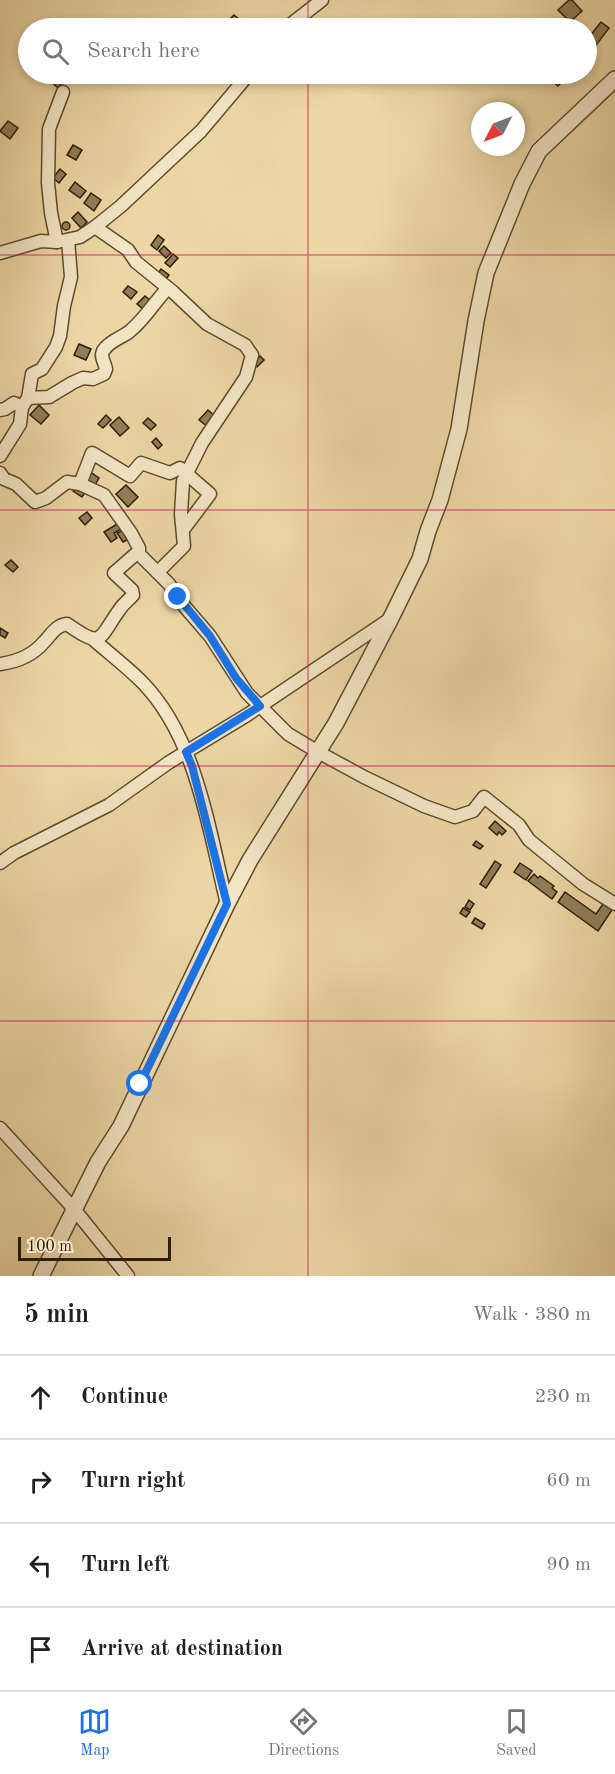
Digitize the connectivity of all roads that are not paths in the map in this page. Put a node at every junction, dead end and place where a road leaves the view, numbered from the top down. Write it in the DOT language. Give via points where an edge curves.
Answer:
graph roads {
  1 [pos="322,0"];
  2 [pos="299,18"];
  3 [pos="615,79"];
  4 [pos="241,84"];
  5 [pos="63,92"];
  6 [pos="95,227"];
  7 [pos="63,241"];
  8 [pos="0,253"];
  9 [pos="168,288"];
  10 [pos="25,403"];
  11 [pos="0,410"];
  12 [pos="0,456"];
  13 [pos="186,473"];
  14 [pos="1,479"];
  15 [pos="80,484"];
  16 [pos="183,530"];
  17 [pos="138,552"];
  18 [pos="158,572"];
  19 [pos="391,618"];
  20 [pos="94,640"];
  21 [pos="0,664"];
  22 [pos="260,706"];
  23 [pos="186,752"];
  24 [pos="318,752"];
  25 [pos="0,863"];
  26 [pos="227,904"];
  27 [pos="615,904"];
  28 [pos="0,1128"];
  29 [pos="74,1209"];
  30 [pos="41,1276"];
  31 [pos="128,1276"];
  1 -- 2 [label="street"];
  3 -- 19 [label="street" via="540,151 522,184 486,273 459,429 440,500 420,559"];
  4 -- 6 [label="street" via="201,131"];
  5 -- 7 [label="street" via="49,129 48,183 51,213"];
  6 -- 7 [label="street" via="80,237"];
  6 -- 9 [label="street" via="128,250 136,262"];
  7 -- 8 [label="street" via="41,241"];
  7 -- 10 [label="street" via="72,278 60,336 42,369 32,374"];
  9 -- 10 [label="street" via="129,333 103,352 104,374 83,378 49,397"];
  9 -- 13 [label="street" via="207,324 245,345 252,358 246,377"];
  10 -- 11 [label="street"];
  10 -- 12 [label="street" via="20,424"];
  13 -- 15 [label="street" via="180,468 170,473 141,463 130,476 92,453"];
  13 -- 16 [label="street" via="181,496"];
  13 -- 16 [label="street" via="210,494"];
  14 -- 15 [label="street" via="16,484 35,502 67,482"];
  15 -- 17 [label="street" via="104,495 113,505"];
  16 -- 18 [label="street" via="184,546"];
  17 -- 18 [label="street"];
  17 -- 20 [label="street" via="114,573 133,595 107,631"];
  18 -- 22 [label="street"];
  19 -- 22 [label="street"];
  19 -- 24 [label="street"];
  20 -- 21 [label="street" via="63,624 36,650 16,661"];
  20 -- 23 [label="street" via="143,684 174,725"];
  22 -- 23 [label="street"];
  22 -- 24 [label="street" via="281,728"];
  23 -- 25 [label="street" via="109,806"];
  23 -- 26 [label="street"];
  24 -- 26 [label="street"];
  24 -- 27 [label="street" via="424,806 455,817 473,811 484,798 583,884"];
  26 -- 29 [label="street" via="121,1126"];
  28 -- 29 [label="street"];
  29 -- 30 [label="street"];
  29 -- 31 [label="street"];
}
